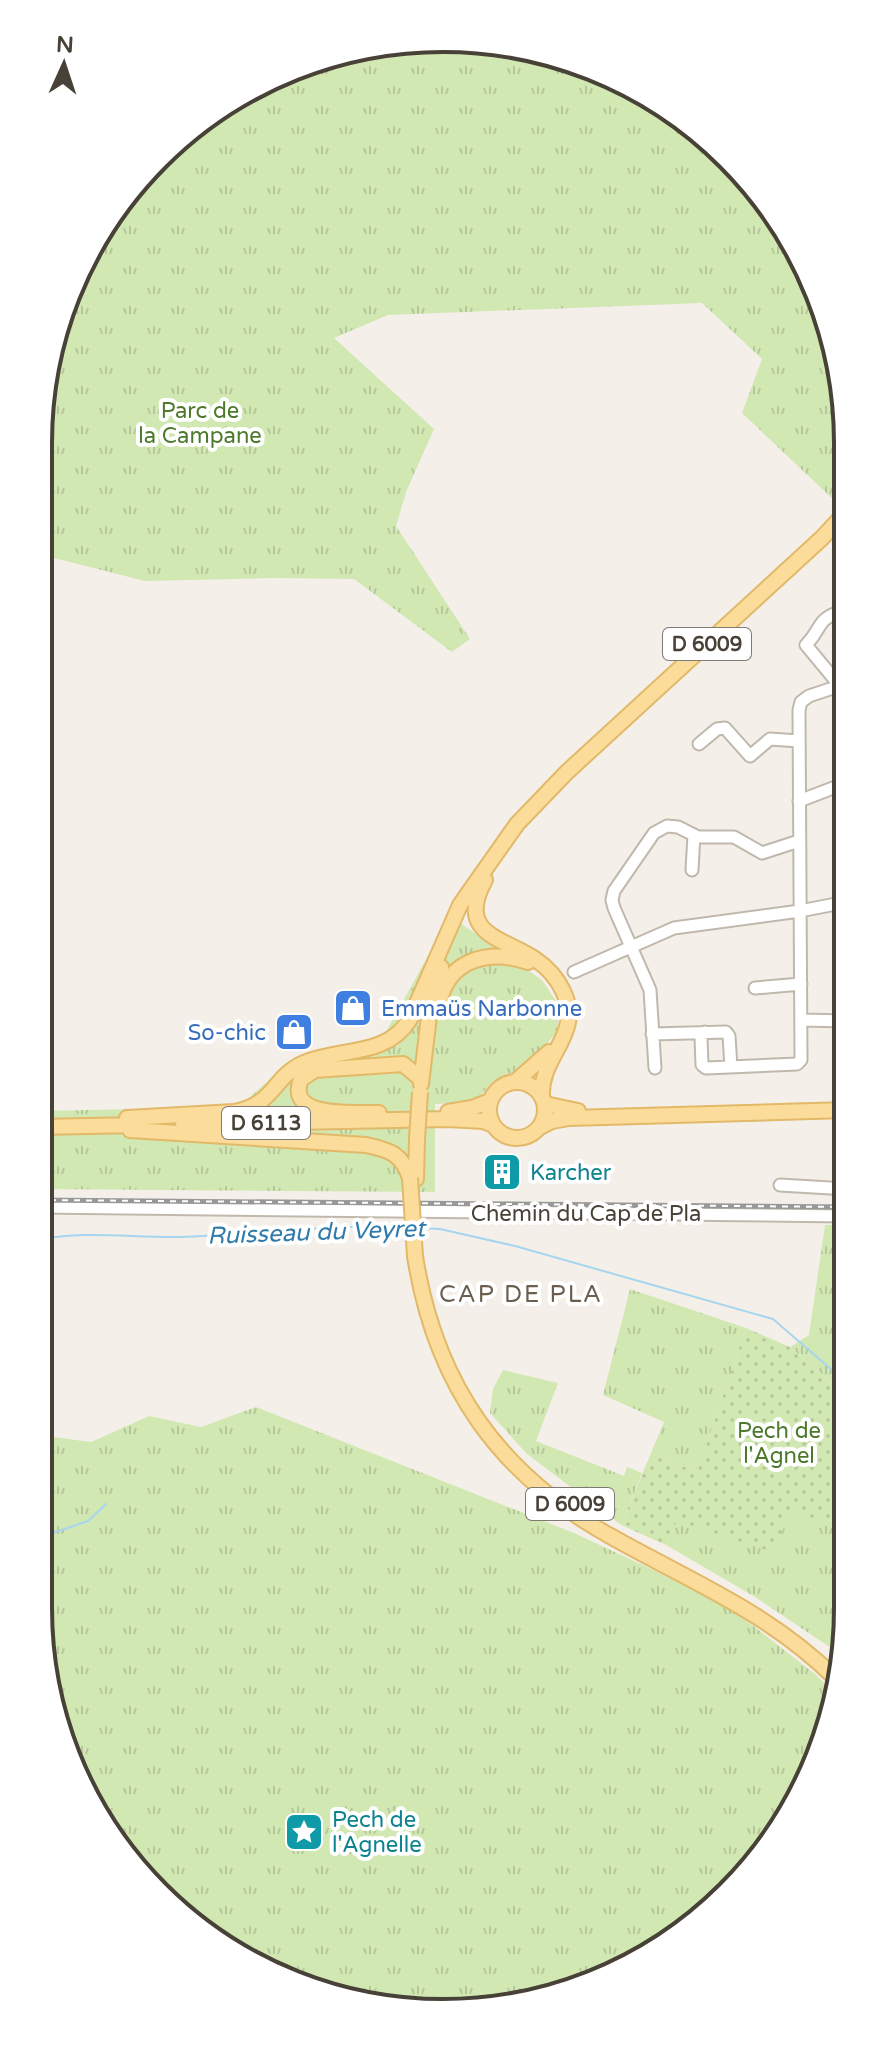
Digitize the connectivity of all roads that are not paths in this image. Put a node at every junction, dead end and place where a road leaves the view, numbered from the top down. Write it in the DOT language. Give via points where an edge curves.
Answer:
graph roads {
  1 [pos="834,525"];
  2 [pos="834,613"];
  3 [pos="834,675"];
  4 [pos="834,688"];
  5 [pos="799,741"];
  6 [pos="699,744"];
  7 [pos="567,772"];
  8 [pos="834,788"];
  9 [pos="799,801"];
  10 [pos="694,835"];
  11 [pos="799,841"];
  12 [pos="692,870"];
  13 [pos="476,883"];
  14 [pos="834,904"];
  15 [pos="800,911"];
  16 [pos="631,947"];
  17 [pos="549,970"];
  18 [pos="574,972"];
  19 [pos="801,984"];
  20 [pos="755,988"];
  21 [pos="803,1020"];
  22 [pos="834,1021"];
  23 [pos="567,1025"];
  24 [pos="705,1032"];
  25 [pos="652,1034"];
  26 [pos="731,1067"];
  27 [pos="655,1068"];
  28 [pos="515,1082"];
  29 [pos="420,1086"];
  30 [pos="544,1100"];
  31 [pos="490,1101"];
  32 [pos="834,1110"];
  33 [pos="786,1112"];
  34 [pos="409,1114"];
  35 [pos="127,1118"];
  36 [pos="52,1123"];
  37 [pos="52,1125"];
  38 [pos="493,1125"];
  39 [pos="70,1126"];
  40 [pos="540,1127"];
  41 [pos="413,1178"];
  42 [pos="780,1185"];
  43 [pos="834,1188"];
  44 [pos="52,1207"];
  45 [pos="834,1216"];
  46 [pos="417,1256"];
  47 [pos="830,1665"];
  48 [pos="828,1672"];
  1 -- 7 [label="main road, D 6009"];
  2 -- 3 [label="street" via="820,622 806,645"];
  4 -- 5 [label="street" via="801,702"];
  5 -- 6 [label="street" via="770,739 750,756 725,728"];
  5 -- 9 [label="street"];
  7 -- 13 [label="main road, D 6009" via="517,824"];
  7 -- 17 [label="main road" via="510,842 476,905 484,930"];
  8 -- 9 [label="street"];
  9 -- 11 [label="street"];
  10 -- 11 [label="street" via="734,837 762,853"];
  10 -- 12 [label="street"];
  10 -- 16 [label="street" via="667,826 654,833 614,891 614,908"];
  11 -- 15 [label="street"];
  13 -- 29 [label="main road, D 6009" via="440,970"];
  13 -- 35 [label="main road" via="460,905 410,1019 393,1039 303,1063 251,1109"];
  14 -- 15 [label="street"];
  15 -- 16 [label="street" via="674,928"];
  15 -- 19 [label="street"];
  16 -- 18 [label="street"];
  16 -- 25 [label="street" via="650,990"];
  17 -- 23 [label="main road" via="564,993"];
  17 -- 29 [label="main road" via="492,956 455,970 441,995"];
  19 -- 20 [label="street"];
  19 -- 21 [label="street"];
  21 -- 22 [label="street"];
  21 -- 26 [label="street" via="797,1064"];
  23 -- 28 [label="main road" via="544,1057"];
  23 -- 30 [label="main road" via="543,1073"];
  24 -- 25 [label="street"];
  24 -- 26 [label="street" via="729,1036"];
  24 -- 26 [label="street" via="702,1065"];
  25 -- 27 [label="street"];
  28 -- 30 [label="main road" via="530,1085"];
  28 -- 31 [label="main road" via="499,1088"];
  29 -- 34 [label="main road" via="403,1064 315,1070 298,1085 303,1102 319,1111"];
  29 -- 41 [label="main road, D 6009, bridge"];
  30 -- 33 [label="main road" via="573,1111"];
  30 -- 40 [label="main road"];
  31 -- 34 [label="main road, D 6113" via="457,1111"];
  31 -- 38 [label="main road"];
  32 -- 33 [label="main road"];
  33 -- 40 [label="main road" via="569,1118"];
  34 -- 35 [label="main road, D 6113"];
  35 -- 36 [label="main road, D 6113"];
  37 -- 39 [label="main road, D 6113"];
  38 -- 39 [label="main road, D 6113" via="448,1119"];
  38 -- 40 [label="main road" via="513,1138 530,1136"];
  39 -- 41 [label="main road" via="366,1145 392,1151"];
  41 -- 46 [label="main road, D 6009, bridge"];
  42 -- 43 [label="street"];
  44 -- 45 [label="street, Chemin du Cap de Pla"];
  46 -- 47 [label="main road, D 6009" via="454,1368 522,1465 554,1493 614,1531 755,1607"];
  46 -- 48 [label="main road, D 6009" via="421,1293 439,1349 467,1405 518,1470 572,1514 751,1611"];
}
